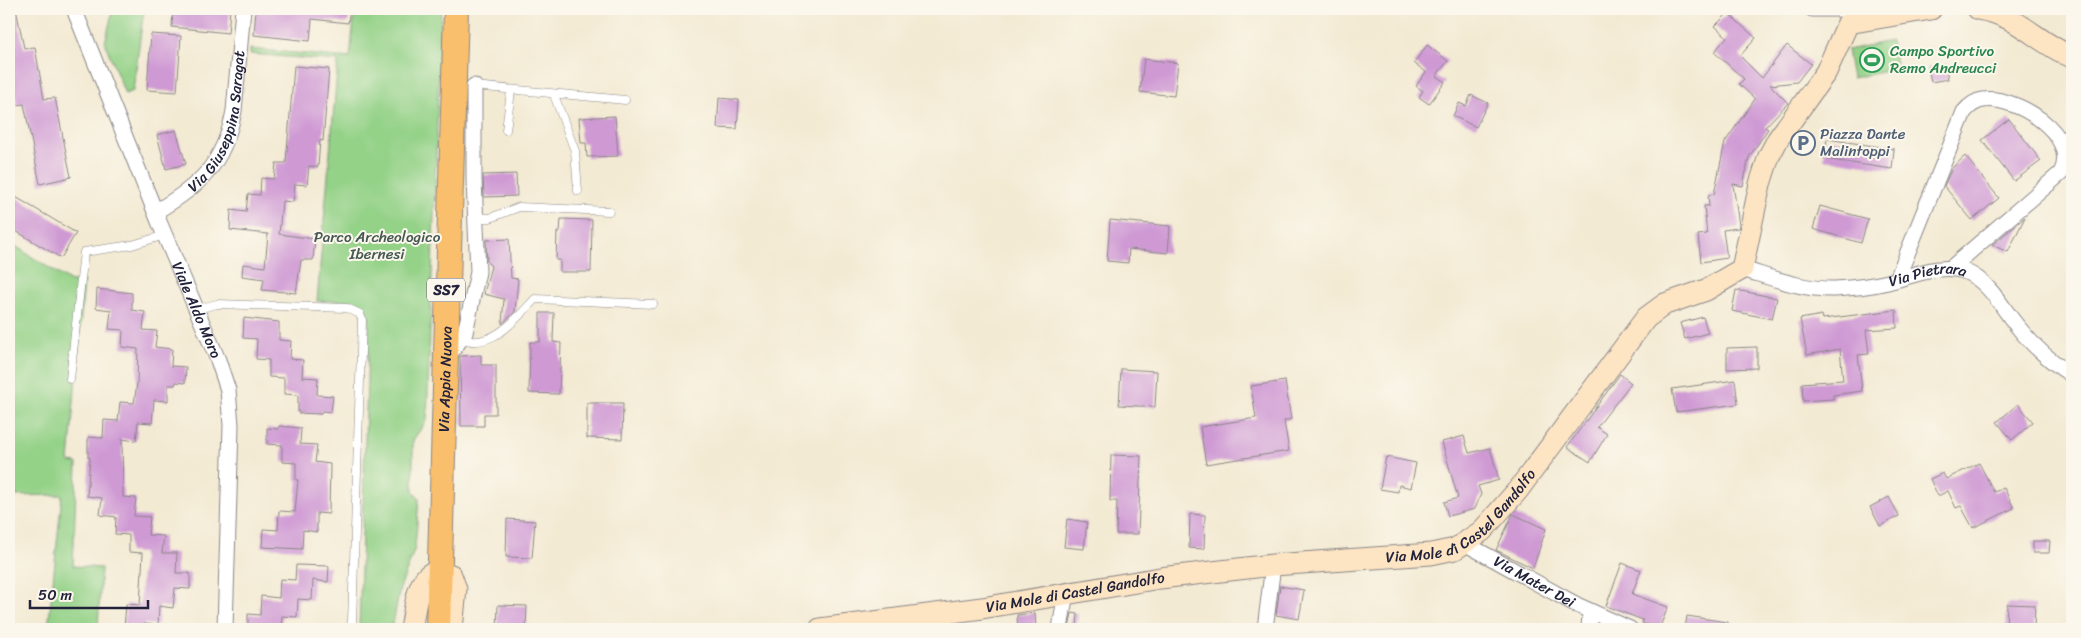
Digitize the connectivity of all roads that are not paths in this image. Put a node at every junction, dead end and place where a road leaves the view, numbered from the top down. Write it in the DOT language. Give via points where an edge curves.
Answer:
graph roads {
  1 [pos="74,9"];
  2 [pos="243,9"];
  3 [pos="456,9"];
  4 [pos="1812,9"];
  5 [pos="1930,9"];
  6 [pos="1978,9"];
  7 [pos="1846,14"];
  8 [pos="2072,57"];
  9 [pos="474,86"];
  10 [pos="511,91"];
  11 [pos="554,95"];
  12 [pos="626,100"];
  13 [pos="506,130"];
  14 [pos="578,191"];
  15 [pos="609,211"];
  16 [pos="155,212"];
  17 [pos="477,218"];
  18 [pos="164,235"];
  19 [pos="1951,268"];
  20 [pos="1742,269"];
  21 [pos="1897,279"];
  22 [pos="652,304"];
  23 [pos="197,309"];
  24 [pos="462,339"];
  25 [pos="444,362"];
  26 [pos="2072,375"];
  27 [pos="70,379"];
  28 [pos="1466,544"];
  29 [pos="1273,565"];
  30 [pos="438,571"];
  31 [pos="1066,592"];
  32 [pos="1590,612"];
  33 [pos="225,629"];
  34 [pos="349,629"];
  35 [pos="411,629"];
  36 [pos="438,629"];
  37 [pos="452,629"];
  38 [pos="820,629"];
  39 [pos="1060,629"];
  40 [pos="1265,629"];
  41 [pos="1590,629"];
  42 [pos="1630,629"];
  1 -- 16 [label="street, Viale Aldo Moro"];
  2 -- 16 [label="street, Via Giuseppina Saragat" via="234,111 221,154 189,191"];
  3 -- 25 [label="main road, Via Appia Nuova / SS7"];
  4 -- 7 [label="street"];
  5 -- 7 [label="street"];
  6 -- 8 [label="street" via="2014,20 2046,44"];
  7 -- 20 [label="street" via="1826,72 1769,156"];
  9 -- 10 [label="lane"];
  9 -- 17 [label="street"];
  10 -- 11 [label="lane"];
  10 -- 13 [label="lane"];
  11 -- 12 [label="lane"];
  11 -- 14 [label="lane" via="574,151"];
  15 -- 17 [label="lane" via="519,207 490,218"];
  16 -- 18 [label="street, Viale Aldo Moro"];
  17 -- 24 [label="street" via="478,272"];
  18 -- 23 [label="street, Viale Aldo Moro"];
  18 -- 27 [label="lane" via="132,245 84,252"];
  19 -- 21 [label="street, Via Pietrara"];
  19 -- 21 [label="street" via="2061,173 2069,162 2063,136 2035,113 1987,99 1976,102 1964,112"];
  19 -- 26 [label="street, Via Pietrara" via="1983,282 2031,343"];
  20 -- 21 [label="street, Via Pietrara" via="1794,285 1820,288 1857,287"];
  20 -- 28 [label="street, Via Mole di Castel Gandolfo" via="1706,290 1665,304 1646,318 1518,490 1482,531"];
  22 -- 24 [label="lane" via="535,299 497,334 470,342"];
  23 -- 33 [label="street, Viale Aldo Moro" via="222,372 230,408"];
  23 -- 34 [label="lane" via="217,304 347,308 360,314 352,622"];
  24 -- 25 [label="street"];
  25 -- 30 [label="main road, Via Appia Nuova / SS7"];
  28 -- 29 [label="street, Via Mole di Castel Gandolfo" via="1430,554"];
  28 -- 32 [label="street, Via Mater Dei"];
  29 -- 31 [label="street, Via Mole di Castel Gandolfo"];
  29 -- 40 [label="street"];
  30 -- 35 [label="street" via="429,574 422,583"];
  30 -- 36 [label="main road, Via Appia Nuova / SS7"];
  30 -- 37 [label="street" via="451,575 455,583"];
  31 -- 38 [label="street, Via Mole di Castel Gandolfo" via="982,608"];
  31 -- 39 [label="street"];
  32 -- 41 [label="street"];
  32 -- 42 [label="street, Via Mater Dei"];
}
